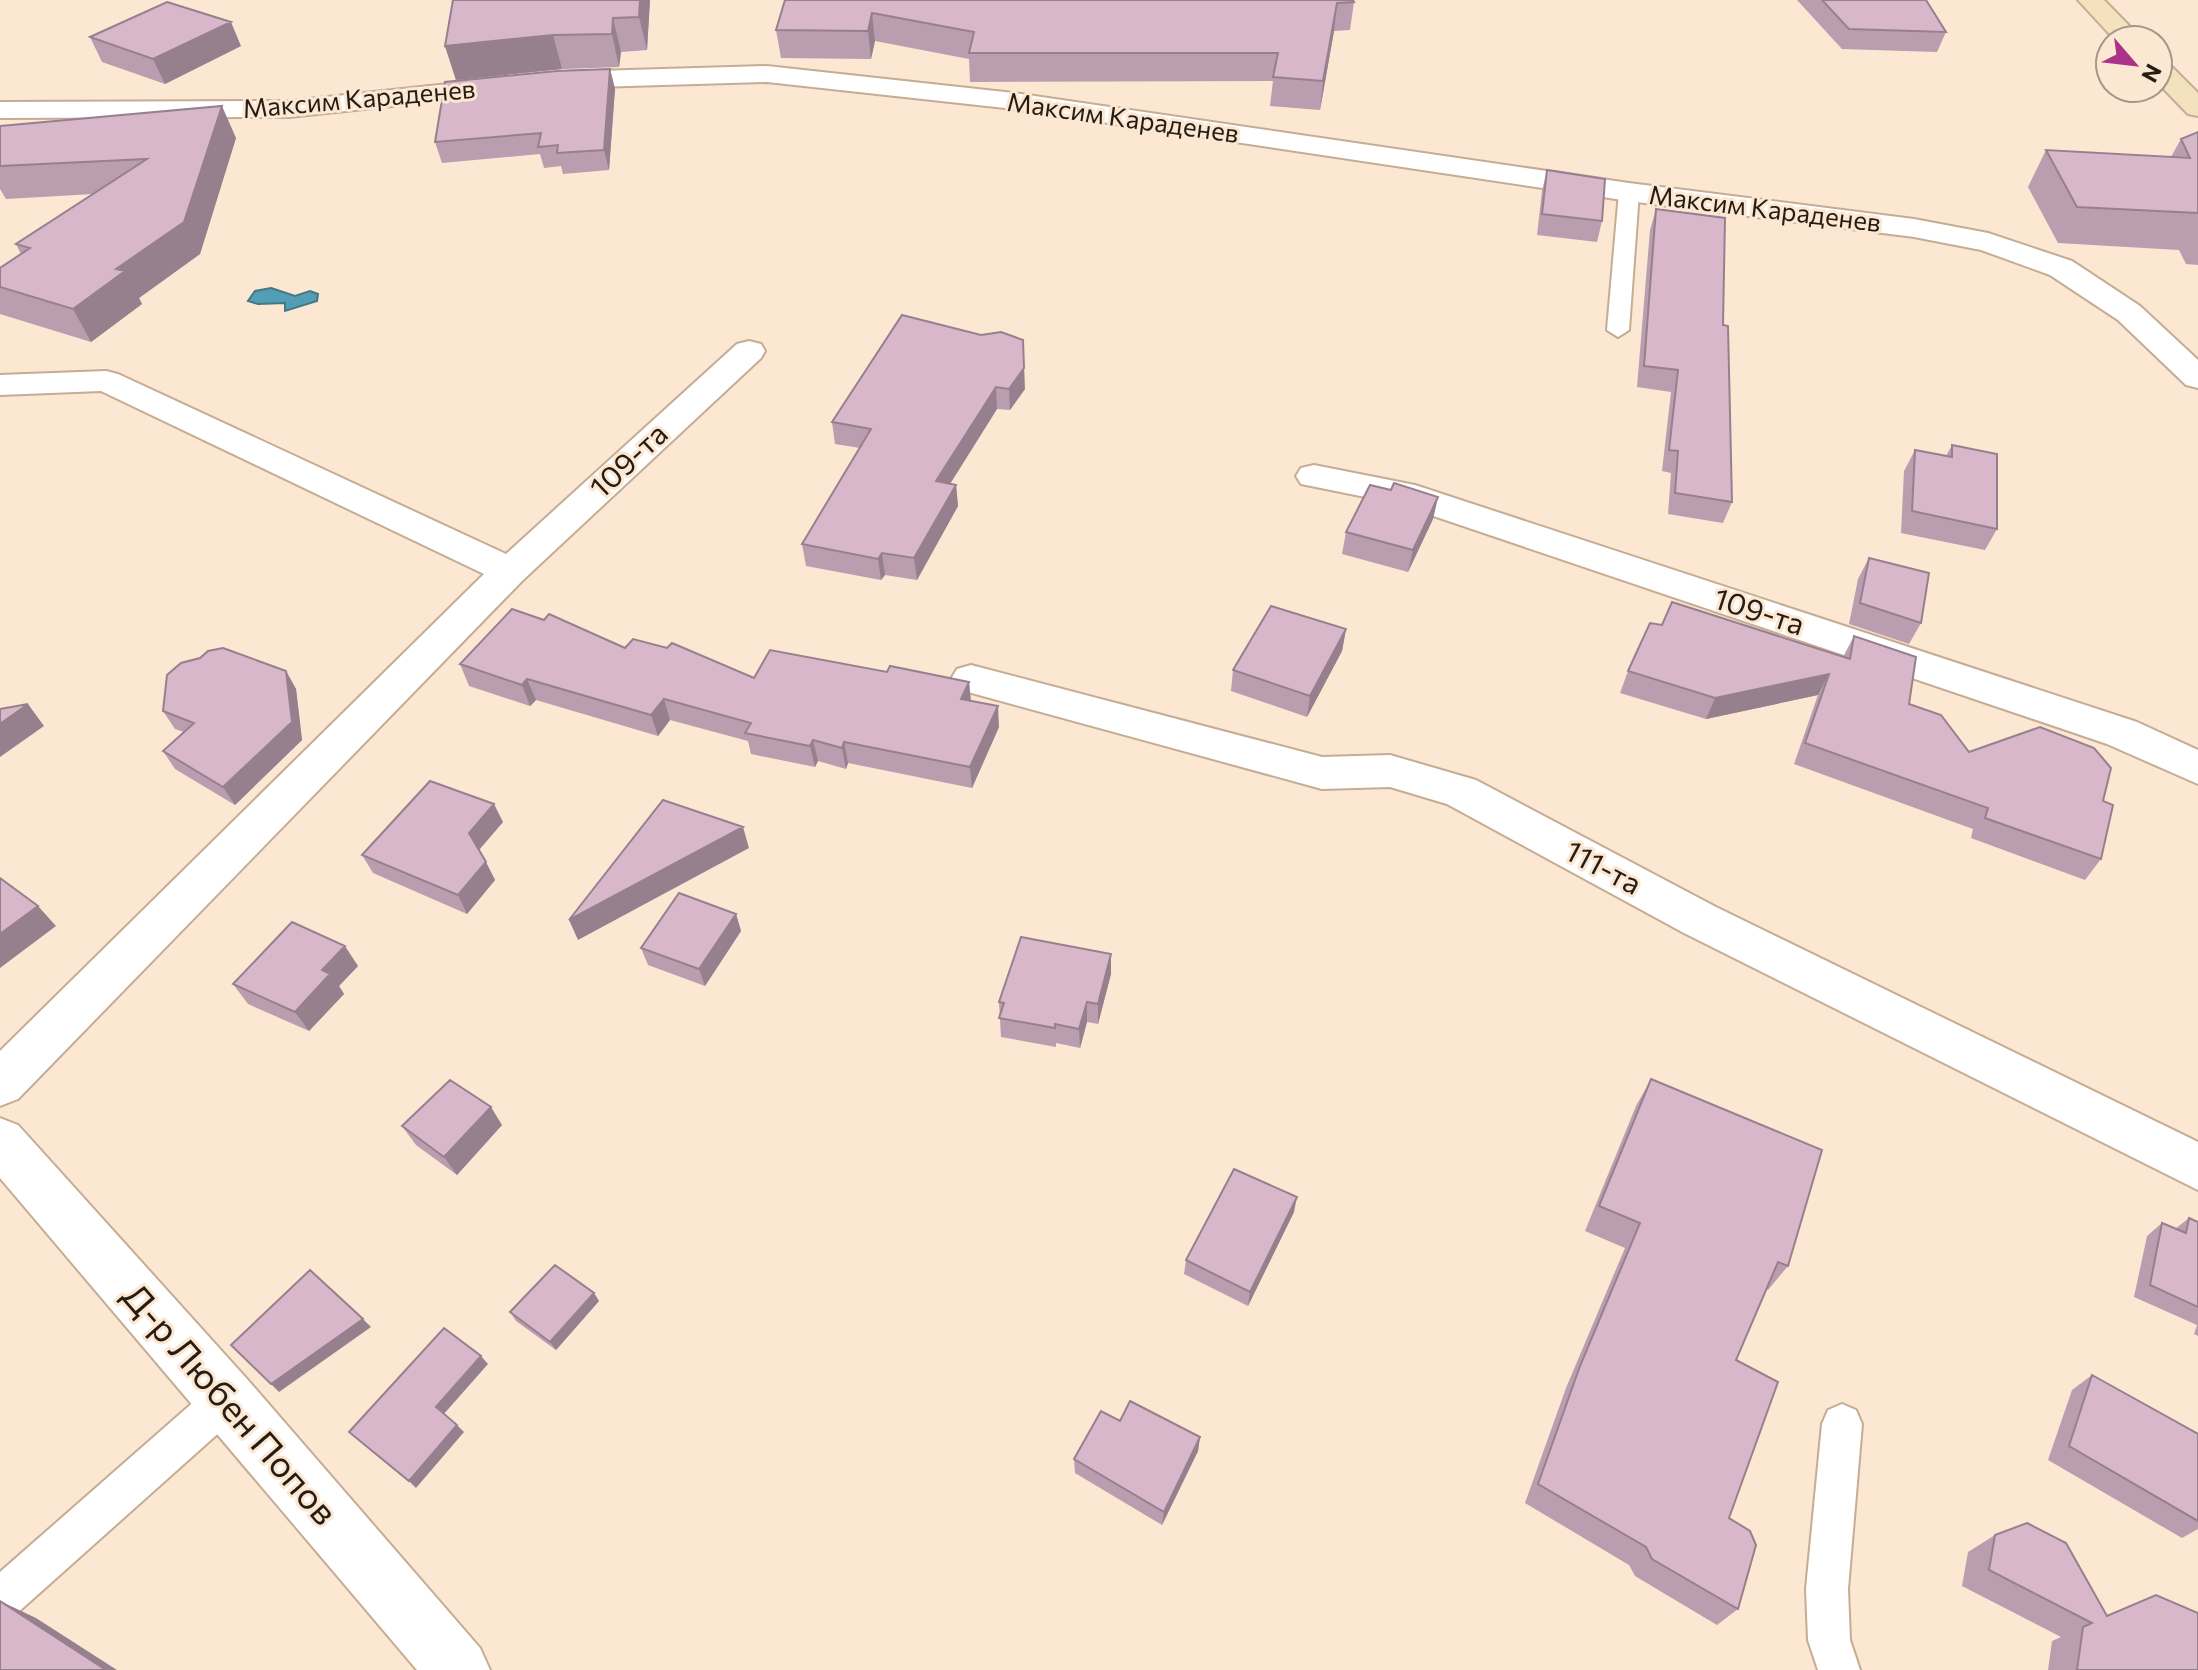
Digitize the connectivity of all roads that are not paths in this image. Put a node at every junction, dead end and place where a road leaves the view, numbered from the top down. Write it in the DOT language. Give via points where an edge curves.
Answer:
graph roads {
  1 [pos="2090,0"];
  2 [pos="2114,24"];
  3 [pos="2174,84"];
  4 [pos="2198,108"];
  5 [pos="0,110"];
  6 [pos="1629,192"];
  7 [pos="1618,330"];
  8 [pos="749,351"];
  9 [pos="2198,378"];
  10 [pos="0,385"];
  11 [pos="1314,476"];
  12 [pos="510,571"];
  13 [pos="971,679"];
  14 [pos="2198,768"];
  15 [pos="0,1084"];
  16 [pos="0,1141"];
  17 [pos="2198,1167"];
  18 [pos="227,1399"];
  19 [pos="1842,1424"];
  20 [pos="0,1600"];
  21 [pos="458,1670"];
  22 [pos="1839,1670"];
  1 -- 2 [label="main road"];
  3 -- 4 [label="main road"];
  5 -- 6 [label="street, Максим Караденев" via="289,109 562,80 767,74 1014,101"];
  6 -- 7 [label="lane"];
  6 -- 9 [label="street, Максим Караденев" via="1988,242 2061,268 2129,313"];
  8 -- 12 [label="street, 109-та"];
  10 -- 12 [label="street" via="106,381"];
  11 -- 14 [label="street, 109-та" via="1402,493 2122,733"];
  12 -- 15 [label="street, 109-та"];
  13 -- 17 [label="street, 111-та" via="1322,773 1390,771 1461,792 1700,920"];
  16 -- 18 [label="street, Д-р Любен Попов"];
  18 -- 20 [label="lane"];
  18 -- 21 [label="street, Д-р Любен Попов"];
  19 -- 22 [label="lane" via="1827,1589 1829,1640"];
}
